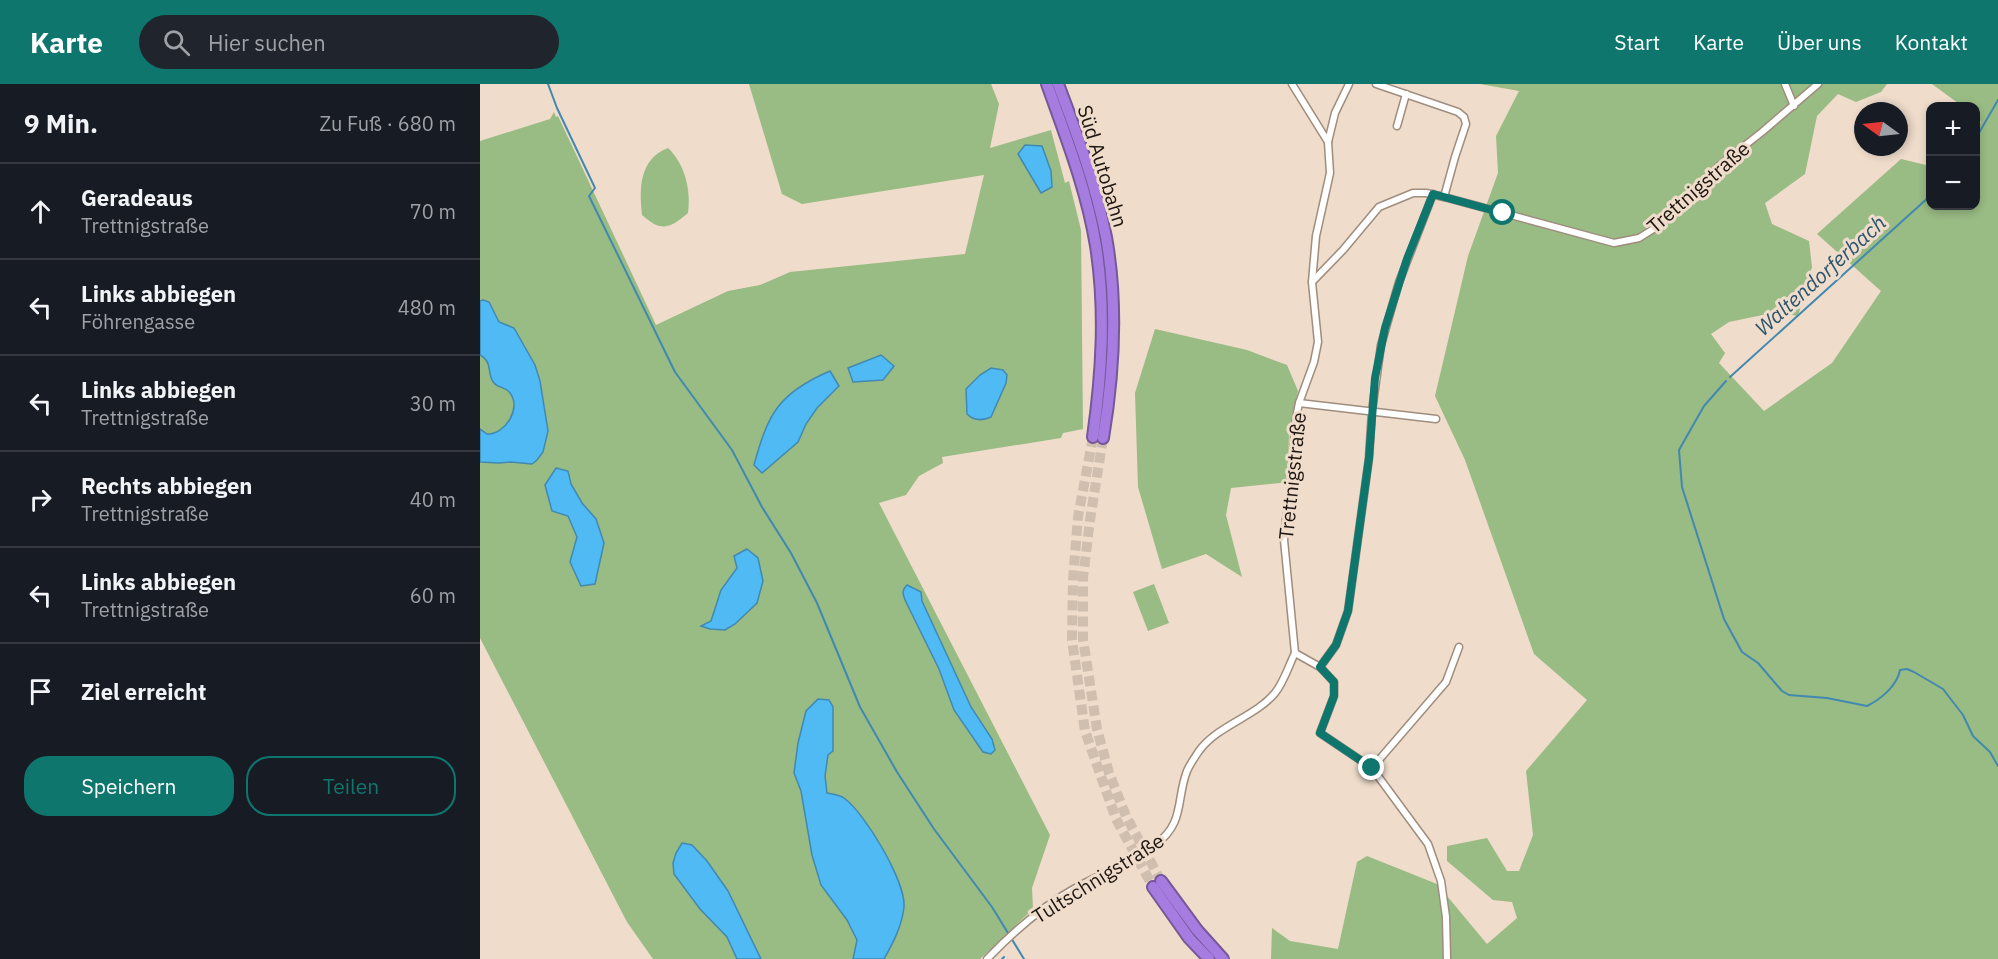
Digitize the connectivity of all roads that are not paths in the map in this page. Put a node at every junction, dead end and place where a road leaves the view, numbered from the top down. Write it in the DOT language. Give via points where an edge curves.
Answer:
graph roads {
  1 [pos="1047,84"];
  2 [pos="1058,84"];
  3 [pos="1292,84"];
  4 [pos="1349,84"];
  5 [pos="1376,84"];
  6 [pos="1785,84"];
  7 [pos="1818,84"];
  8 [pos="1406,94"];
  9 [pos="1794,106"];
  10 [pos="1397,126"];
  11 [pos="1328,142"];
  12 [pos="1433,194"];
  13 [pos="1444,197"];
  14 [pos="1312,282"];
  15 [pos="1299,403"];
  16 [pos="1371,411"];
  17 [pos="1437,419"];
  18 [pos="1459,646"];
  19 [pos="1295,652"];
  20 [pos="1320,667"];
  21 [pos="1372,768"];
  22 [pos="987,959"];
  23 [pos="1209,959"];
  24 [pos="1223,959"];
  25 [pos="1447,959"];
  1 -- 2 [label="highway, Süd Autobahn" via="1086,198 1096,245 1102,329 1098,437 1112,367 1110,272 1095,193"];
  3 -- 11 [label="street"];
  4 -- 11 [label="street" via="1335,113"];
  5 -- 8 [label="street"];
  6 -- 9 [label="street"];
  7 -- 9 [label="street, Trettnigstraße"];
  8 -- 10 [label="street"];
  8 -- 13 [label="street" via="1458,112 1466,120"];
  9 -- 13 [label="street, Trettnigstraße" via="1720,165 1663,223 1639,238 1614,243"];
  11 -- 14 [label="street" via="1330,173 1316,236"];
  12 -- 13 [label="street, Trettnigstraße"];
  12 -- 14 [label="street, Trettnigstraße" via="1408,195 1379,207"];
  12 -- 16 [label="street" via="1385,328"];
  14 -- 15 [label="street, Trettnigstraße" via="1318,342"];
  15 -- 16 [label="street"];
  15 -- 19 [label="street, Trettnigstraße" via="1284,540"];
  16 -- 17 [label="street"];
  16 -- 20 [label="street" via="1369,458 1348,611 1336,645"];
  18 -- 21 [label="street" via="1446,682"];
  19 -- 20 [label="street"];
  19 -- 22 [label="street, Tultschnigstraße" via="1276,692 1199,751 1188,769 1178,818 1169,834 1070,891 1015,932"];
  20 -- 21 [label="street" via="1334,682 1334,696 1320,733"];
  21 -- 25 [label="street" via="1428,844 1441,881"];
  23 -- 24 [label="highway" via="1189,938 1157,884"];
}
